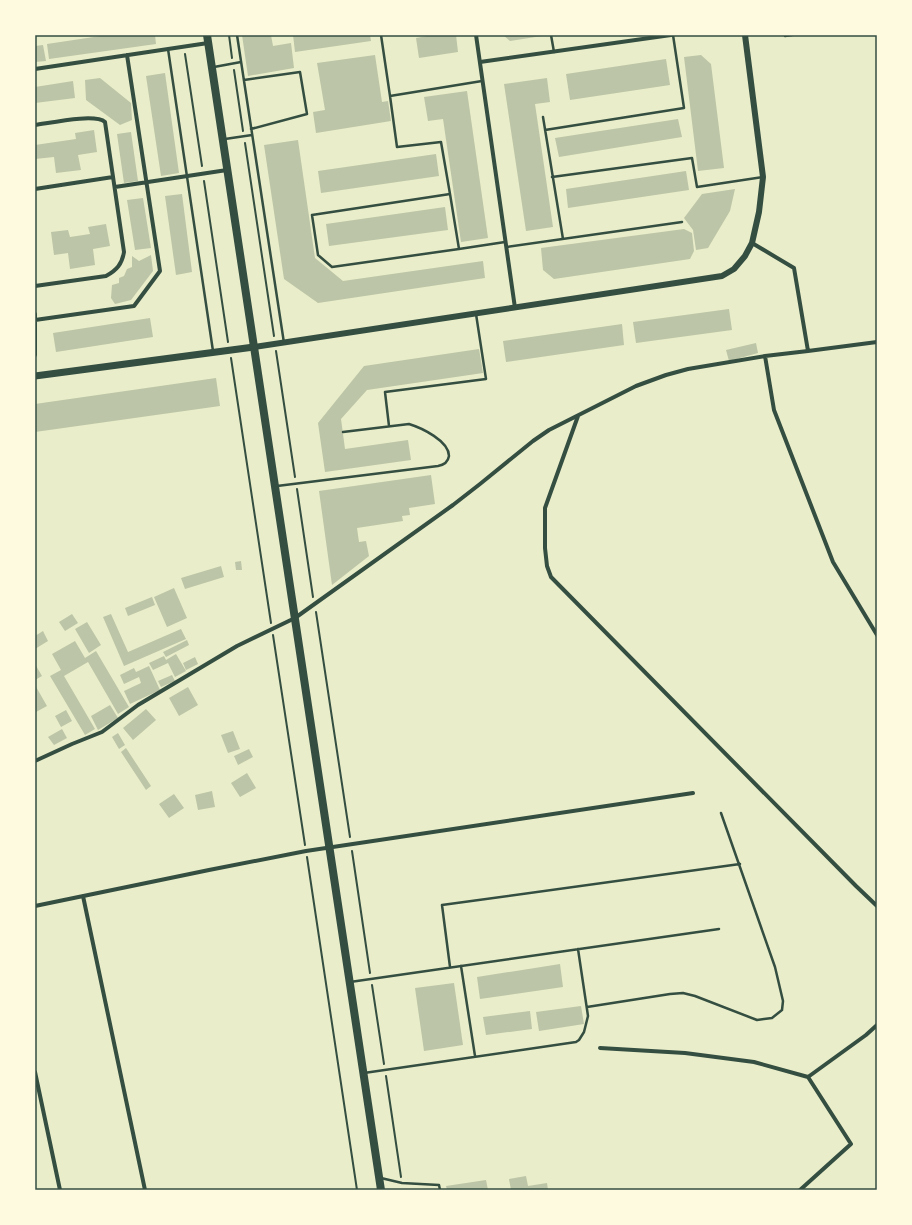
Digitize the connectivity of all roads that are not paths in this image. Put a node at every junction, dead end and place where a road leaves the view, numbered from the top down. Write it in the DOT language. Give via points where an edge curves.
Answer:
graph roads {
  1 [pos="237,35"];
  2 [pos="381,35"];
  3 [pos="476,35"];
  4 [pos="551,35"];
  5 [pos="672,35"];
  6 [pos="745,35"];
  7 [pos="785,35"];
  8 [pos="792,35"];
  9 [pos="207,39"];
  10 [pos="168,49"];
  11 [pos="554,52"];
  12 [pos="127,55"];
  13 [pos="241,62"];
  14 [pos="480,62"];
  15 [pos="212,67"];
  16 [pos="35,69"];
  17 [pos="244,80"];
  18 [pos="482,81"];
  19 [pos="390,96"];
  20 [pos="543,117"];
  21 [pos="35,125"];
  22 [pos="251,129"];
  23 [pos="545,130"];
  24 [pos="252,135"];
  25 [pos="222,140"];
  26 [pos="227,170"];
  27 [pos="187,176"];
  28 [pos="764,176"];
  29 [pos="114,177"];
  30 [pos="552,177"];
  31 [pos="146,182"];
  32 [pos="115,187"];
  33 [pos="35,189"];
  34 [pos="450,194"];
  35 [pos="682,222"];
  36 [pos="563,239"];
  37 [pos="752,243"];
  38 [pos="506,245"];
  39 [pos="459,249"];
  40 [pos="35,286"];
  41 [pos="515,308"];
  42 [pos="35,314"];
  43 [pos="476,314"];
  44 [pos="35,320"];
  45 [pos="877,342"];
  46 [pos="284,343"];
  47 [pos="254,347"];
  48 [pos="808,351"];
  49 [pos="213,352"];
  50 [pos="35,355"];
  51 [pos="765,356"];
  52 [pos="35,376"];
  53 [pos="578,415"];
  54 [pos="389,426"];
  55 [pos="343,432"];
  56 [pos="275,486"];
  57 [pos="295,618"];
  58 [pos="877,635"];
  59 [pos="35,761"];
  60 [pos="693,793"];
  61 [pos="721,813"];
  62 [pos="329,848"];
  63 [pos="740,864"];
  64 [pos="83,896"];
  65 [pos="35,906"];
  66 [pos="877,906"];
  67 [pos="719,930"];
  68 [pos="578,949"];
  69 [pos="461,966"];
  70 [pos="450,967"];
  71 [pos="350,982"];
  72 [pos="587,1006"];
  73 [pos="877,1025"];
  74 [pos="600,1048"];
  75 [pos="475,1056"];
  76 [pos="35,1072"];
  77 [pos="363,1073"];
  78 [pos="808,1077"];
  79 [pos="379,1177"];
  80 [pos="60,1190"];
  81 [pos="145,1190"];
  82 [pos="381,1190"];
  83 [pos="440,1190"];
  84 [pos="800,1190"];
  1 -- 13 [label="lane"];
  2 -- 19 [label="lane"];
  3 -- 14 [label="street"];
  4 -- 11 [label="lane"];
  5 -- 11 [label="street"];
  5 -- 23 [label="lane" via="684,108"];
  6 -- 28 [label="street"];
  7 -- 8 [label="lane"];
  9 -- 10 [label="street"];
  9 -- 15 [label="main road"];
  10 -- 12 [label="street"];
  10 -- 27 [label="lane"];
  11 -- 14 [label="street"];
  12 -- 16 [label="street"];
  12 -- 31 [label="street"];
  13 -- 15 [label="lane"];
  13 -- 17 [label="lane"];
  14 -- 18 [label="street"];
  15 -- 25 [label="main road"];
  17 -- 22 [label="lane"];
  17 -- 22 [label="lane" via="300,72 307,114"];
  18 -- 19 [label="lane"];
  18 -- 38 [label="street"];
  19 -- 34 [label="lane" via="398,147 441,142"];
  20 -- 23 [label="lane"];
  21 -- 29 [label="street" via="90,117 102,119 107,127"];
  22 -- 24 [label="lane"];
  23 -- 30 [label="lane"];
  24 -- 25 [label="lane"];
  24 -- 46 [label="lane"];
  25 -- 26 [label="main road"];
  26 -- 27 [label="street"];
  26 -- 47 [label="main road"];
  27 -- 31 [label="street"];
  27 -- 49 [label="lane"];
  28 -- 30 [label="lane" via="697,187 692,158"];
  28 -- 37 [label="street"];
  29 -- 32 [label="street"];
  29 -- 33 [label="street"];
  30 -- 36 [label="lane"];
  31 -- 32 [label="street"];
  31 -- 44 [label="street" via="160,271 134,306"];
  32 -- 40 [label="street" via="124,252 118,266 106,276"];
  34 -- 39 [label="lane"];
  34 -- 39 [label="lane" via="312,215 318,254 332,268"];
  35 -- 36 [label="lane"];
  36 -- 38 [label="lane"];
  37 -- 41 [label="street" via="734,270 722,276"];
  37 -- 48 [label="street" via="794,268"];
  38 -- 39 [label="lane"];
  38 -- 41 [label="street"];
  41 -- 43 [label="street"];
  42 -- 44 [label="street"];
  43 -- 46 [label="street"];
  43 -- 54 [label="lane" via="486,379 385,392"];
  44 -- 50 [label="street"];
  45 -- 48 [label="street"];
  46 -- 47 [label="street"];
  47 -- 49 [label="main road"];
  47 -- 56 [label="main road"];
  48 -- 51 [label="street"];
  49 -- 52 [label="main road"];
  51 -- 53 [label="street" via="666,375 636,386"];
  51 -- 58 [label="street" via="774,410 833,562"];
  53 -- 57 [label="street" via="533,441 453,505"];
  53 -- 66 [label="street" via="545,508 545,548 551,577"];
  54 -- 55 [label="lane"];
  54 -- 56 [label="lane" via="409,424 417,427 444,444 448,460 438,466"];
  56 -- 57 [label="main road"];
  57 -- 59 [label="street" via="237,646 138,705 102,732"];
  57 -- 62 [label="main road"];
  60 -- 62 [label="street"];
  61 -- 63 [label="lane"];
  62 -- 64 [label="street"];
  62 -- 71 [label="main road"];
  63 -- 70 [label="lane" via="442,906"];
  63 -- 72 [label="lane" via="775,966 783,1001 782,1010 772,1018 757,1020 683,993"];
  64 -- 65 [label="street"];
  64 -- 81 [label="street"];
  67 -- 68 [label="lane"];
  68 -- 69 [label="lane"];
  68 -- 72 [label="lane"];
  69 -- 70 [label="lane"];
  69 -- 75 [label="lane"];
  70 -- 71 [label="lane"];
  71 -- 77 [label="main road"];
  72 -- 75 [label="lane" via="587,1025 576,1042"];
  73 -- 78 [label="street"];
  74 -- 78 [label="street" via="685,1053 754,1062"];
  75 -- 77 [label="lane"];
  76 -- 80 [label="street"];
  77 -- 79 [label="main road"];
  78 -- 84 [label="street" via="851,1144"];
  79 -- 82 [label="main road"];
  79 -- 83 [label="lane" via="402,1183 439,1185"];
}
